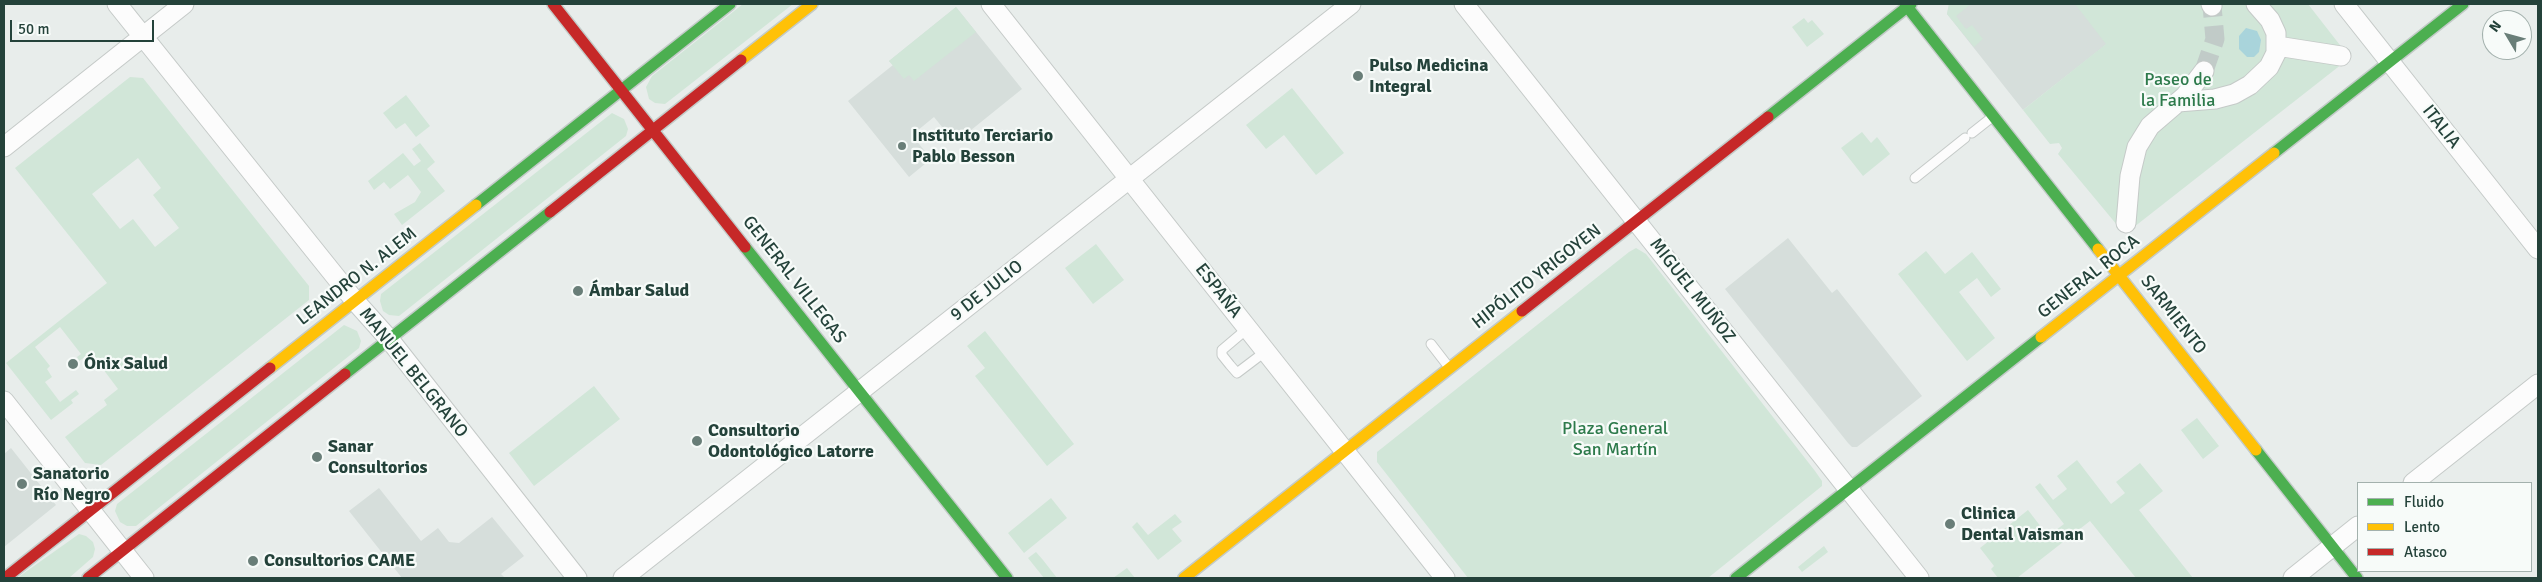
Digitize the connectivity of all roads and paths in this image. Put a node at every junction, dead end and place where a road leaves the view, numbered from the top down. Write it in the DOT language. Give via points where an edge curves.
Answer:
graph roads {
  1 [pos="117,4"];
  2 [pos="184,4"];
  3 [pos="553,4"];
  4 [pos="730,4"];
  5 [pos="812,4"];
  6 [pos="991,4"];
  7 [pos="1351,4"];
  8 [pos="1464,4"];
  9 [pos="2256,4"];
  10 [pos="2344,4"];
  11 [pos="2463,4"];
  12 [pos="1908,5"];
  13 [pos="143,36"];
  14 [pos="2277,46"];
  15 [pos="2341,56"];
  16 [pos="2390,62"];
  17 [pos="2204,71"];
  18 [pos="622,90"];
  19 [pos="2178,102"];
  20 [pos="1993,116"];
  21 [pos="653,130"];
  22 [pos="4,147"];
  23 [pos="1129,178"];
  24 [pos="1915,178"];
  25 [pos="1636,221"];
  26 [pos="2126,223"];
  27 [pos="2538,249"];
  28 [pos="2119,276"];
  29 [pos="355,302"];
  30 [pos="1248,328"];
  31 [pos="388,340"];
  32 [pos="1431,344"];
  33 [pos="1266,351"];
  34 [pos="1450,368"];
  35 [pos="2538,384"];
  36 [pos="860,391"];
  37 [pos="4,401"];
  38 [pos="1345,451"];
  39 [pos="2414,482"];
  40 [pos="1848,490"];
  41 [pos="91,511"];
  42 [pos="2357,527"];
  43 [pos="2333,547"];
  44 [pos="122,551"];
  45 [pos="5,578"];
  46 [pos="88,578"];
  47 [pos="144,578"];
  48 [pos="577,578"];
  49 [pos="623,578"];
  50 [pos="1007,578"];
  51 [pos="1184,578"];
  52 [pos="1445,578"];
  53 [pos="1736,578"];
  54 [pos="1919,578"];
  55 [pos="2293,578"];
  56 [pos="2357,578"];
  1 -- 13 [label="street, MANUEL BELGRANO"];
  2 -- 13 [label="street"];
  3 -- 18 [label="street, GENERAL VILLEGAS"];
  4 -- 18 [label="street, LEANDRO N. ALEM"];
  5 -- 21 [label="street"];
  6 -- 23 [label="street, ESPAÑA"];
  7 -- 23 [label="street, 9 DE JULIO"];
  8 -- 25 [label="street, MIGUEL MUÑOZ"];
  9 -- 14 [label="street" via="2270,20"];
  10 -- 16 [label="street, ITALIA"];
  11 -- 16 [label="street, GENERAL ROCA"];
  12 -- 20 [label="street, SARMIENTO"];
  12 -- 25 [label="street, HIPÓLITO YRIGOYEN"];
  13 -- 22 [label="street"];
  13 -- 29 [label="street, MANUEL BELGRANO"];
  14 -- 15 [label="street"];
  14 -- 19 [label="street" via="2269,67 2242,90 2215,99"];
  16 -- 27 [label="street, ITALIA"];
  16 -- 28 [label="street, GENERAL ROCA"];
  17 -- 19 [label="street"];
  18 -- 21 [label="street, GENERAL VILLEGAS"];
  18 -- 29 [label="street, LEANDRO N. ALEM"];
  19 -- 26 [label="street" via="2150,126 2137,147 2130,176"];
  20 -- 24 [label="lane"];
  20 -- 28 [label="street, SARMIENTO"];
  21 -- 31 [label="street"];
  21 -- 36 [label="street, GENERAL VILLEGAS"];
  23 -- 30 [label="street, ESPAÑA"];
  23 -- 36 [label="street, 9 DE JULIO"];
  25 -- 34 [label="street, HIPÓLITO YRIGOYEN"];
  25 -- 40 [label="street, MIGUEL MUÑOZ"];
  28 -- 40 [label="street, GENERAL ROCA"];
  28 -- 43 [label="street, SARMIENTO"];
  29 -- 31 [label="street, MANUEL BELGRANO"];
  29 -- 41 [label="street, LEANDRO N. ALEM"];
  30 -- 33 [label="street, ESPAÑA"];
  30 -- 33 [label="lane" via="1222,350 1222,355 1237,373"];
  31 -- 44 [label="street"];
  31 -- 48 [label="street, MANUEL BELGRANO"];
  32 -- 34 [label="lane"];
  33 -- 38 [label="street, ESPAÑA"];
  34 -- 38 [label="street, HIPÓLITO YRIGOYEN"];
  35 -- 39 [label="street"];
  36 -- 49 [label="street, 9 DE JULIO"];
  36 -- 50 [label="street, GENERAL VILLEGAS"];
  37 -- 41 [label="street"];
  38 -- 51 [label="street, HIPÓLITO YRIGOYEN"];
  38 -- 52 [label="street, ESPAÑA"];
  40 -- 53 [label="street, GENERAL ROCA"];
  40 -- 54 [label="street, MIGUEL MUÑOZ"];
  41 -- 44 [label="street"];
  41 -- 45 [label="street, LEANDRO N. ALEM"];
  42 -- 43 [label="street"];
  43 -- 55 [label="street"];
  43 -- 56 [label="street, SARMIENTO"];
  44 -- 46 [label="street"];
  44 -- 47 [label="street"];
}
